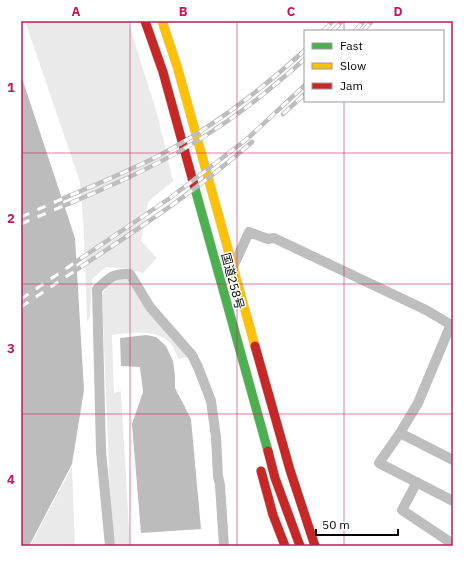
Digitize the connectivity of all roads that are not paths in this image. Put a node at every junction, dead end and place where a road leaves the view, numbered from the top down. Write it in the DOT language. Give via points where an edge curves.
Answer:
graph roads {
  1 [pos="145,21"];
  2 [pos="162,21"];
  3 [pos="233,268"];
  4 [pos="452,325"];
  5 [pos="250,393"];
  6 [pos="250,419"];
  7 [pos="400,433"];
  8 [pos="453,460"];
  9 [pos="259,463"];
  10 [pos="290,470"];
  11 [pos="417,482"];
  12 [pos="453,500"];
  13 [pos="318,525"];
  14 [pos="453,544"];
  15 [pos="110,546"];
  16 [pos="224,546"];
  17 [pos="285,546"];
  18 [pos="300,546"];
  19 [pos="315,546"];
  1 -- 5 [label="highway, 国道258号" via="166,79"];
  2 -- 3 [label="highway, 国道258号"];
  3 -- 4 [label="street" via="249,232 268,239 274,238 426,310"];
  3 -- 10 [label="highway, 国道258号"];
  4 -- 7 [label="street" via="418,403"];
  5 -- 6 [label="highway"];
  5 -- 18 [label="highway, 国道258号" via="275,478"];
  7 -- 8 [label="street"];
  7 -- 11 [label="street" via="379,463"];
  9 -- 17 [label="highway" via="273,515"];
  10 -- 13 [label="highway"];
  10 -- 19 [label="highway, 国道258号"];
  11 -- 12 [label="street"];
  11 -- 14 [label="street" via="402,510"];
  15 -- 16 [label="street" via="101,451 98,289 111,276 120,273 130,274 150,307 192,355 201,374 211,401 216,437"];
}
